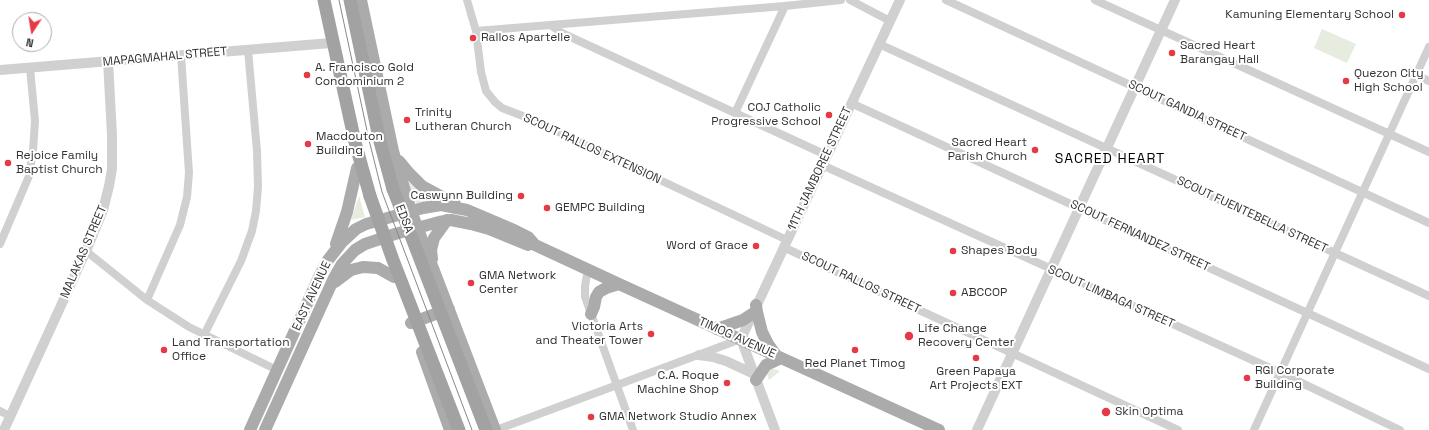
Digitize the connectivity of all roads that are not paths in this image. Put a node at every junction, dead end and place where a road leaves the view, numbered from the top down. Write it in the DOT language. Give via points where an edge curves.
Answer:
graph roads {
  1 [pos="321,0"];
  2 [pos="324,0"];
  3 [pos="350,0"];
  4 [pos="362,0"];
  5 [pos="467,0"];
  6 [pos="841,0"];
  7 [pos="850,0"];
  8 [pos="900,0"];
  9 [pos="946,0"];
  10 [pos="1095,0"];
  11 [pos="1175,0"];
  12 [pos="785,6"];
  13 [pos="890,21"];
  14 [pos="550,26"];
  15 [pos="1161,30"];
  16 [pos="476,31"];
  17 [pos="330,43"];
  18 [pos="879,44"];
  19 [pos="1429,47"];
  20 [pos="248,50"];
  21 [pos="181,55"];
  22 [pos="108,61"];
  23 [pos="30,68"];
  24 [pos="0,70"];
  25 [pos="1416,75"];
  26 [pos="1429,81"];
  27 [pos="1134,87"];
  28 [pos="851,103"];
  29 [pos="735,113"];
  30 [pos="1390,134"];
  31 [pos="1107,148"];
  32 [pos="393,151"];
  33 [pos="1429,152"];
  34 [pos="826,155"];
  35 [pos="822,165"];
  36 [pos="357,168"];
  37 [pos="1363,192"];
  38 [pos="1079,208"];
  39 [pos="467,210"];
  40 [pos="411,211"];
  41 [pos="447,220"];
  42 [pos="1429,223"];
  43 [pos="417,227"];
  44 [pos="377,231"];
  45 [pos="785,243"];
  46 [pos="0,244"];
  47 [pos="535,245"];
  48 [pos="86,251"];
  49 [pos="333,253"];
  50 [pos="1336,253"];
  51 [pos="433,266"];
  52 [pos="588,269"];
  53 [pos="1051,269"];
  54 [pos="394,277"];
  55 [pos="619,284"];
  56 [pos="329,288"];
  57 [pos="1429,296"];
  58 [pos="147,300"];
  59 [pos="449,309"];
  60 [pos="754,310"];
  61 [pos="591,314"];
  62 [pos="1307,314"];
  63 [pos="411,322"];
  64 [pos="717,329"];
  65 [pos="204,335"];
  66 [pos="740,339"];
  67 [pos="1013,353"];
  68 [pos="699,355"];
  69 [pos="779,357"];
  70 [pos="1429,369"];
  71 [pos="277,370"];
  72 [pos="1281,373"];
  73 [pos="755,377"];
  74 [pos="617,385"];
  75 [pos="0,411"];
  76 [pos="10,416"];
  77 [pos="4,430"];
  78 [pos="250,430"];
  79 [pos="265,430"];
  80 [pos="450,430"];
  81 [pos="459,430"];
  82 [pos="486,430"];
  83 [pos="496,430"];
  84 [pos="633,430"];
  85 [pos="775,430"];
  86 [pos="939,430"];
  87 [pos="977,430"];
  88 [pos="1178,430"];
  89 [pos="1254,430"];
  90 [pos="1400,430"];
  1 -- 17 [label="main road"];
  2 -- 81 [label="highway, EDSA, bridge" via="362,171 388,247"];
  3 -- 82 [label="highway, EDSA, bridge" via="392,189"];
  4 -- 32 [label="main road, EDSA"];
  5 -- 16 [label="street, SCOUT RALLOS EXTENSION"];
  6 -- 12 [label="street"];
  7 -- 13 [label="street"];
  8 -- 13 [label="street, 11TH JAMBOREE STREET"];
  9 -- 27 [label="street, SCOUT GANDIA STREET"];
  10 -- 15 [label="street"];
  11 -- 15 [label="street"];
  12 -- 14 [label="street"];
  12 -- 29 [label="street"];
  13 -- 18 [label="street, 11TH JAMBOREE STREET"];
  14 -- 16 [label="street"];
  14 -- 29 [label="street"];
  15 -- 27 [label="street"];
  15 -- 30 [label="street"];
  16 -- 45 [label="street, SCOUT RALLOS EXTENSION" via="486,91 502,108 532,120"];
  17 -- 20 [label="street, MAPAGMAHAL STREET"];
  17 -- 36 [label="main road"];
  18 -- 28 [label="street, 11TH JAMBOREE STREET"];
  18 -- 31 [label="street, SCOUT FUENTEBELLA STREET"];
  19 -- 25 [label="street"];
  20 -- 21 [label="street, MAPAGMAHAL STREET"];
  20 -- 65 [label="street" via="257,151 256,211 241,261"];
  21 -- 22 [label="street, MAPAGMAHAL STREET"];
  21 -- 58 [label="street" via="190,173 187,197 180,225"];
  22 -- 23 [label="street, MAPAGMAHAL STREET"];
  22 -- 48 [label="street, MALAKAS STREET" via="112,169 103,210"];
  23 -- 24 [label="street, MAPAGMAHAL STREET"];
  23 -- 46 [label="street" via="35,121 29,176"];
  25 -- 26 [label="street"];
  25 -- 30 [label="street"];
  27 -- 31 [label="street"];
  27 -- 37 [label="street, SCOUT GANDIA STREET"];
  28 -- 34 [label="street, 11TH JAMBOREE STREET"];
  28 -- 38 [label="street, SCOUT FERNANDEZ STREET"];
  29 -- 34 [label="street"];
  30 -- 33 [label="street"];
  30 -- 37 [label="street"];
  31 -- 38 [label="street"];
  31 -- 50 [label="street, SCOUT FUENTEBELLA STREET"];
  32 -- 39 [label="main road" via="417,182"];
  32 -- 40 [label="main road, EDSA"];
  34 -- 35 [label="street, 11TH JAMBOREE STREET"];
  35 -- 45 [label="street, 11TH JAMBOREE STREET"];
  35 -- 53 [label="street, SCOUT LIMBAGA STREET"];
  36 -- 44 [label="main road"];
  36 -- 49 [label="main road" via="347,212"];
  37 -- 42 [label="street, SCOUT GANDIA STREET"];
  37 -- 50 [label="street"];
  38 -- 53 [label="street"];
  38 -- 62 [label="street, SCOUT FERNANDEZ STREET"];
  39 -- 40 [label="main road, TIMOG AVENUE" via="434,205"];
  39 -- 47 [label="main road, TIMOG AVENUE" via="528,237"];
  40 -- 43 [label="main road, EDSA"];
  40 -- 44 [label="main road, TIMOG AVENUE"];
  41 -- 43 [label="main road, TIMOG AVENUE"];
  41 -- 47 [label="main road, TIMOG AVENUE" via="471,224 528,246"];
  41 -- 51 [label="main road" via="433,242"];
  43 -- 44 [label="main road, TIMOG AVENUE"];
  43 -- 51 [label="main road, EDSA"];
  44 -- 49 [label="main road, EAST AVENUE" via="356,229"];
  44 -- 54 [label="main road"];
  44 -- 56 [label="main road, EAST AVENUE" via="352,244 350,254"];
  45 -- 60 [label="street, 11TH JAMBOREE STREET"];
  45 -- 67 [label="street, SCOUT RALLOS STREET"];
  47 -- 52 [label="main road, TIMOG AVENUE"];
  48 -- 58 [label="street"];
  48 -- 76 [label="street, MALAKAS STREET"];
  49 -- 71 [label="main road, EAST AVENUE" via="320,275"];
  50 -- 57 [label="street, SCOUT FUENTEBELLA STREET"];
  50 -- 62 [label="street"];
  51 -- 59 [label="main road, EDSA"];
  52 -- 55 [label="main road, TIMOG AVENUE"];
  52 -- 61 [label="street" via="585,297"];
  53 -- 67 [label="street"];
  53 -- 72 [label="street, SCOUT LIMBAGA STREET"];
  54 -- 56 [label="main road" via="378,268 363,266 347,272"];
  54 -- 63 [label="main road"];
  55 -- 61 [label="main road" via="599,292"];
  55 -- 64 [label="main road, TIMOG AVENUE"];
  56 -- 79 [label="main road, EAST AVENUE"];
  58 -- 65 [label="street"];
  59 -- 63 [label="main road"];
  59 -- 83 [label="main road, EDSA"];
  60 -- 64 [label="main road" via="743,320"];
  60 -- 66 [label="street, 11TH JAMBOREE STREET"];
  60 -- 69 [label="main road" via="757,312 768,344"];
  61 -- 74 [label="street"];
  62 -- 70 [label="street, SCOUT FERNANDEZ STREET"];
  62 -- 72 [label="street"];
  63 -- 80 [label="main road"];
  64 -- 66 [label="main road, TIMOG AVENUE"];
  65 -- 71 [label="street"];
  66 -- 68 [label="street"];
  66 -- 69 [label="main road, TIMOG AVENUE"];
  66 -- 73 [label="street"];
  67 -- 87 [label="street"];
  67 -- 88 [label="street, SCOUT RALLOS STREET"];
  68 -- 73 [label="street" via="726,361"];
  68 -- 74 [label="street"];
  69 -- 73 [label="main road" via="766,365"];
  69 -- 86 [label="main road, TIMOG AVENUE"];
  71 -- 78 [label="main road, EAST AVENUE"];
  72 -- 89 [label="street"];
  72 -- 90 [label="street, SCOUT LIMBAGA STREET"];
  73 -- 85 [label="street"];
  74 -- 83 [label="street"];
  74 -- 84 [label="street"];
  75 -- 76 [label="street"];
  76 -- 77 [label="street, MALAKAS STREET"];
}
